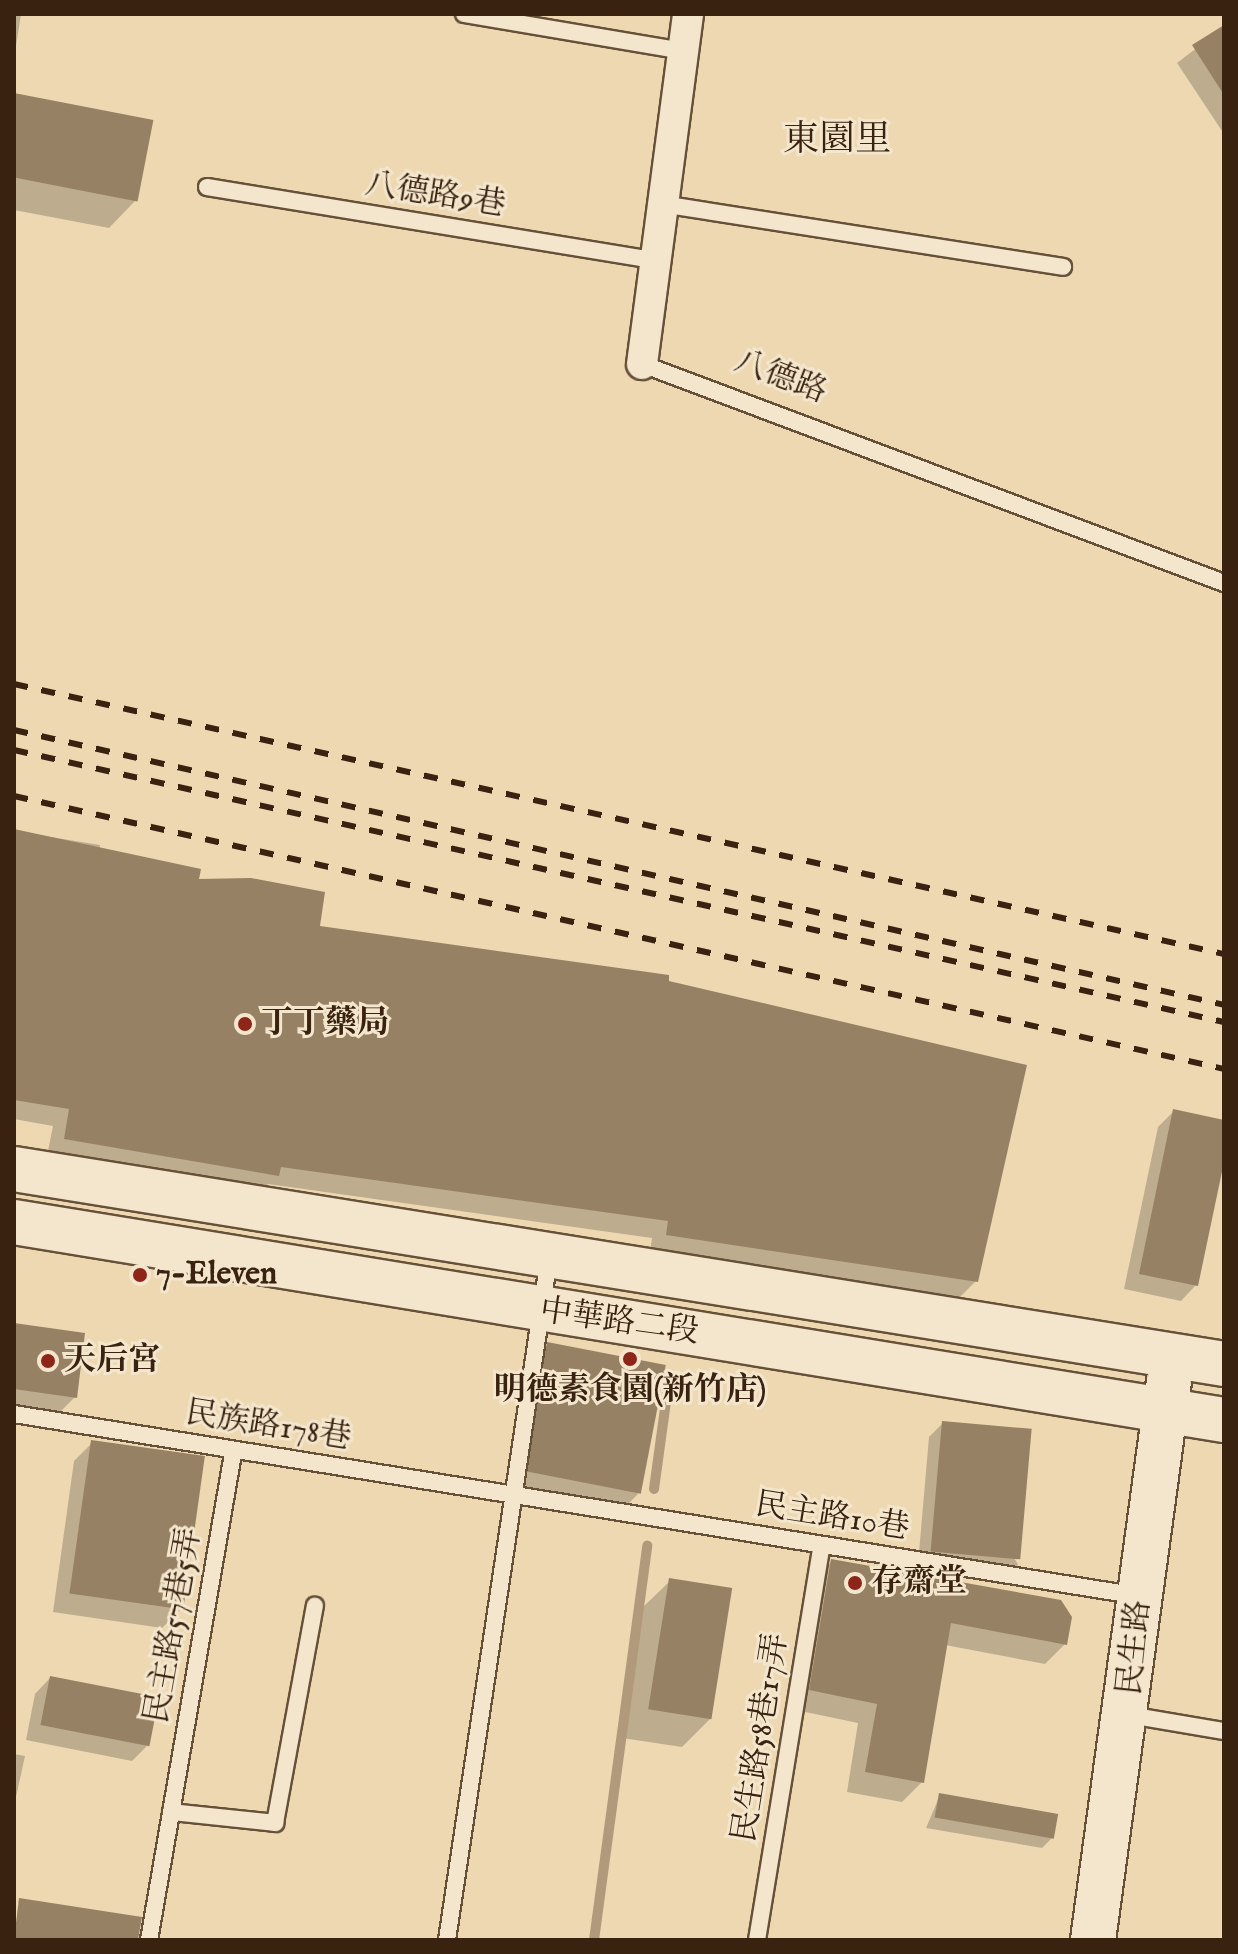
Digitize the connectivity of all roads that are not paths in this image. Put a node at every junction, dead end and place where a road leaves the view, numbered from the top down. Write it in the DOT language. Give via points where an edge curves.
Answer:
graph roads {
  1 [pos="464,14"];
  2 [pos="688,14"];
  3 [pos="682,51"];
  4 [pos="207,187"];
  5 [pos="662,204"];
  6 [pos="655,260"];
  7 [pos="1063,267"];
  8 [pos="642,364"];
  9 [pos="1224,583"];
  10 [pos="14,1169"];
  11 [pos="14,1222"];
  12 [pos="549,1257"];
  13 [pos="540,1312"];
  14 [pos="1175,1356"];
  15 [pos="1224,1364"];
  16 [pos="1162,1409"];
  17 [pos="14,1414"];
  18 [pos="1224,1420"];
  19 [pos="234,1450"];
  20 [pos="513,1495"];
  21 [pos="822,1545"];
  22 [pos="1141,1597"];
  23 [pos="315,1606"];
  24 [pos="1129,1715"];
  25 [pos="1224,1731"];
  26 [pos="171,1812"];
  27 [pos="149,1940"];
  28 [pos="447,1940"];
  29 [pos="757,1940"];
  30 [pos="1093,1940"];
  1 -- 3 [label="lane"];
  2 -- 3 [label="street, 八德路"];
  3 -- 5 [label="street, 八德路"];
  4 -- 6 [label="lane, 八德路9巷"];
  5 -- 6 [label="street, 八德路"];
  5 -- 7 [label="lane"];
  6 -- 8 [label="street, 八德路"];
  8 -- 9 [label="lane, 八德路"];
  10 -- 12 [label="street, 中華路二段"];
  11 -- 13 [label="street, 中華路二段"];
  12 -- 13 [label="lane"];
  12 -- 14 [label="street, 中華路二段"];
  13 -- 16 [label="street, 中華路二段"];
  13 -- 20 [label="lane"];
  14 -- 15 [label="street, 中華路二段"];
  14 -- 16 [label="street, 民生路"];
  16 -- 18 [label="street, 中華路二段"];
  16 -- 22 [label="street, 民生路"];
  17 -- 19 [label="lane, 民族路178巷"];
  19 -- 20 [label="lane, 民族路178巷"];
  19 -- 26 [label="lane, 民主路57巷5弄"];
  20 -- 21 [label="lane, 民主路10巷"];
  20 -- 28 [label="lane"];
  21 -- 22 [label="lane, 民主路10巷"];
  21 -- 29 [label="lane, 民生路58巷17弄"];
  22 -- 24 [label="street, 民生路"];
  23 -- 26 [label="lane" via="275,1823"];
  24 -- 25 [label="lane"];
  24 -- 30 [label="street, 民生路"];
  26 -- 27 [label="lane, 民主路57巷5弄"];
}
